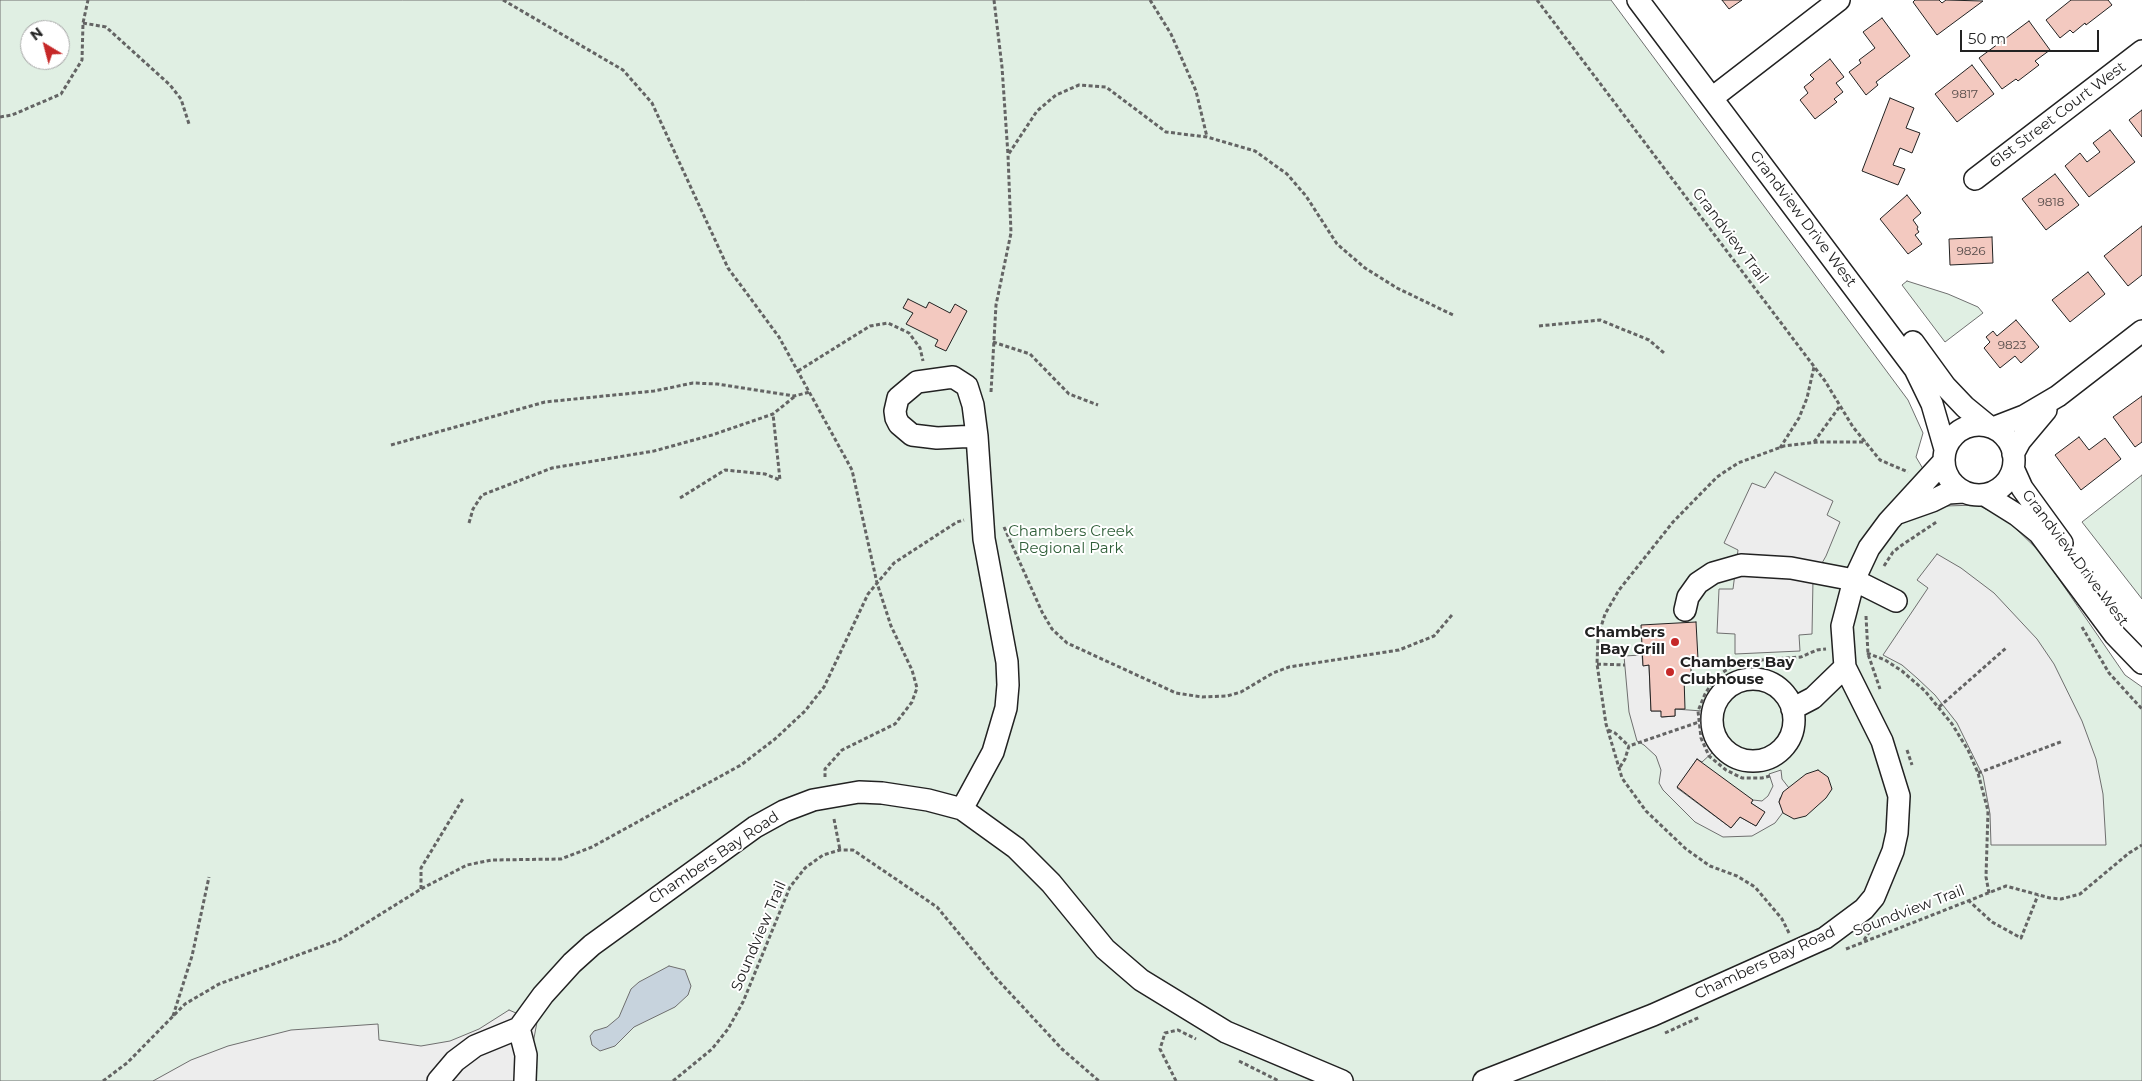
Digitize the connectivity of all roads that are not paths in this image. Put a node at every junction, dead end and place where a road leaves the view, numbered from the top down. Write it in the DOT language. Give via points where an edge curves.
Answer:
graph roads {
  1 [pos="1638,0"];
  2 [pos="1655,0"];
  3 [pos="1839,0"];
  4 [pos="2142,51"];
  5 [pos="1717,94"];
  6 [pos="1975,179"];
  7 [pos="2142,331"];
  8 [pos="2058,396"];
  9 [pos="1990,426"];
  10 [pos="977,436"];
  11 [pos="1944,455"];
  12 [pos="2013,461"];
  13 [pos="1964,492"];
  14 [pos="1985,495"];
  15 [pos="1898,513"];
  16 [pos="1863,584"];
  17 [pos="1896,601"];
  18 [pos="1685,610"];
  19 [pos="2142,645"];
  20 [pos="1844,657"];
  21 [pos="2142,663"];
  22 [pos="1792,709"];
  23 [pos="962,809"];
  24 [pos="519,1028"];
  25 [pos="438,1081"];
  26 [pos="525,1081"];
  27 [pos="1342,1081"];
  28 [pos="1484,1081"];
  1 -- 5 [label="street, Grandview Drive West"];
  2 -- 5 [label="street, Grandview Drive West"];
  3 -- 5 [label="street"];
  4 -- 6 [label="street, 61st Street Court West"];
  5 -- 9 [label="street, Grandview Drive West" via="1945,386"];
  5 -- 11 [label="street, Grandview Drive West" via="1915,369 1938,421"];
  7 -- 8 [label="street"];
  8 -- 9 [label="street" via="2024,416"];
  8 -- 12 [label="street" via="2026,433"];
  9 -- 11 [label="street" via="1973,425 1962,429 1950,439"];
  9 -- 12 [label="street" via="2006,437"];
  10 -- 10 [label="street" via="974,406 967,386 953,377 928,379 910,385 898,398 895,411 899,424 912,435"];
  10 -- 23 [label="street" via="987,567 1007,662 1006,708 993,752"];
  11 -- 13 [label="street" via="1944,469 1952,483"];
  11 -- 15 [label="street, Chambers Bay Road"];
  12 -- 14 [label="street" via="2006,482"];
  12 -- 19 [label="street, Grandview Drive West" via="2022,488"];
  13 -- 14 [label="street"];
  13 -- 15 [label="street" via="1948,493"];
  14 -- 21 [label="street, Grandview Drive West" via="2039,533 2115,636"];
  15 -- 16 [label="street, Chambers Bay Road" via="1869,548"];
  16 -- 17 [label="street"];
  16 -- 18 [label="street" via="1792,568 1741,565 1713,573 1698,583 1688,597"];
  16 -- 20 [label="street, Chambers Bay Road" via="1842,626"];
  20 -- 22 [label="street" via="1813,698"];
  20 -- 28 [label="street, Chambers Bay Road" via="1882,741 1899,796 1893,851 1881,883 1869,903 1825,938 1653,1015"];
  23 -- 24 [label="street, Chambers Bay Road" via="928,800 859,792 813,800 784,811 727,846 592,945 543,995"];
  23 -- 27 [label="street, Chambers Bay Road" via="1016,848 1051,883 1105,949 1141,980 1226,1032"];
  24 -- 25 [label="street" via="475,1046 455,1061"];
  24 -- 26 [label="street" via="526,1055"];
}
